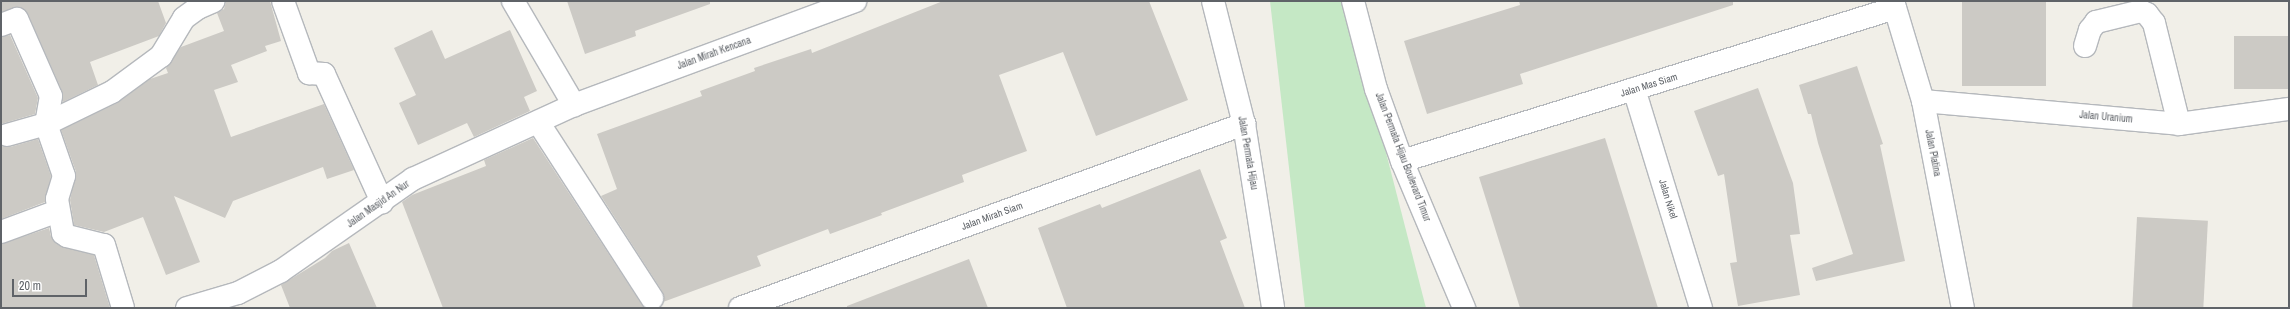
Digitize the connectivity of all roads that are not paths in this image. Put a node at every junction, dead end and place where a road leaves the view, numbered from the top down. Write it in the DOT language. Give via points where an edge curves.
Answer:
graph roads {
  1 [pos="214,1"];
  2 [pos="282,1"];
  3 [pos="513,1"];
  4 [pos="855,1"];
  5 [pos="1213,1"];
  6 [pos="1353,1"];
  7 [pos="1894,4"];
  8 [pos="1,25"];
  9 [pos="2085,46"];
  10 [pos="1634,89"];
  11 [pos="1923,101"];
  12 [pos="574,105"];
  13 [pos="2289,110"];
  14 [pos="538,122"];
  15 [pos="46,124"];
  16 [pos="1244,124"];
  17 [pos="2179,124"];
  18 [pos="7,135"];
  19 [pos="1402,161"];
  20 [pos="382,202"];
  21 [pos="58,211"];
  22 [pos="1,232"];
  23 [pos="652,298"];
  24 [pos="123,308"];
  25 [pos="187,308"];
  26 [pos="740,308"];
  27 [pos="1273,308"];
  28 [pos="1464,308"];
  29 [pos="1701,308"];
  30 [pos="1963,308"];
  1 -- 15 [label="street" via="184,18 161,56 153,64 112,92"];
  2 -- 20 [label="street" via="309,73 324,74"];
  3 -- 12 [label="street"];
  4 -- 12 [label="street, Jalan Mirah Kencana"];
  5 -- 16 [label="street, Jalan Permata Hijau"];
  6 -- 19 [label="street, Jalan Permata Hijau Boulevard Timur" via="1376,89"];
  7 -- 10 [label="street, Jalan Mas Siam"];
  7 -- 11 [label="street, Jalan Platina"];
  8 -- 15 [label="street" via="18,19 51,96"];
  9 -- 17 [label="street" via="2090,30 2096,22 2141,11 2147,14 2154,23"];
  10 -- 19 [label="street, Jalan Mas Siam"];
  10 -- 29 [label="street, Jalan Nikel"];
  11 -- 17 [label="street, Jalan Uranium"];
  11 -- 30 [label="street, Jalan Platina"];
  12 -- 14 [label="street, Jalan Masjid An Nur"];
  13 -- 17 [label="street, Jalan Uranium"];
  14 -- 20 [label="street, Jalan Masjid An Nur" via="413,179"];
  14 -- 23 [label="street"];
  15 -- 18 [label="street"];
  15 -- 21 [label="street" via="64,176 57,199"];
  16 -- 26 [label="street, Jalan Mirah Siam"];
  16 -- 27 [label="street, Jalan Permata Hijau"];
  19 -- 28 [label="street, Jalan Permata Hijau Boulevard Timur"];
  20 -- 25 [label="street, Jalan Masjid An Nur" via="281,271 238,293"];
  21 -- 22 [label="street"];
  21 -- 24 [label="street" via="65,236 104,245"];
}
